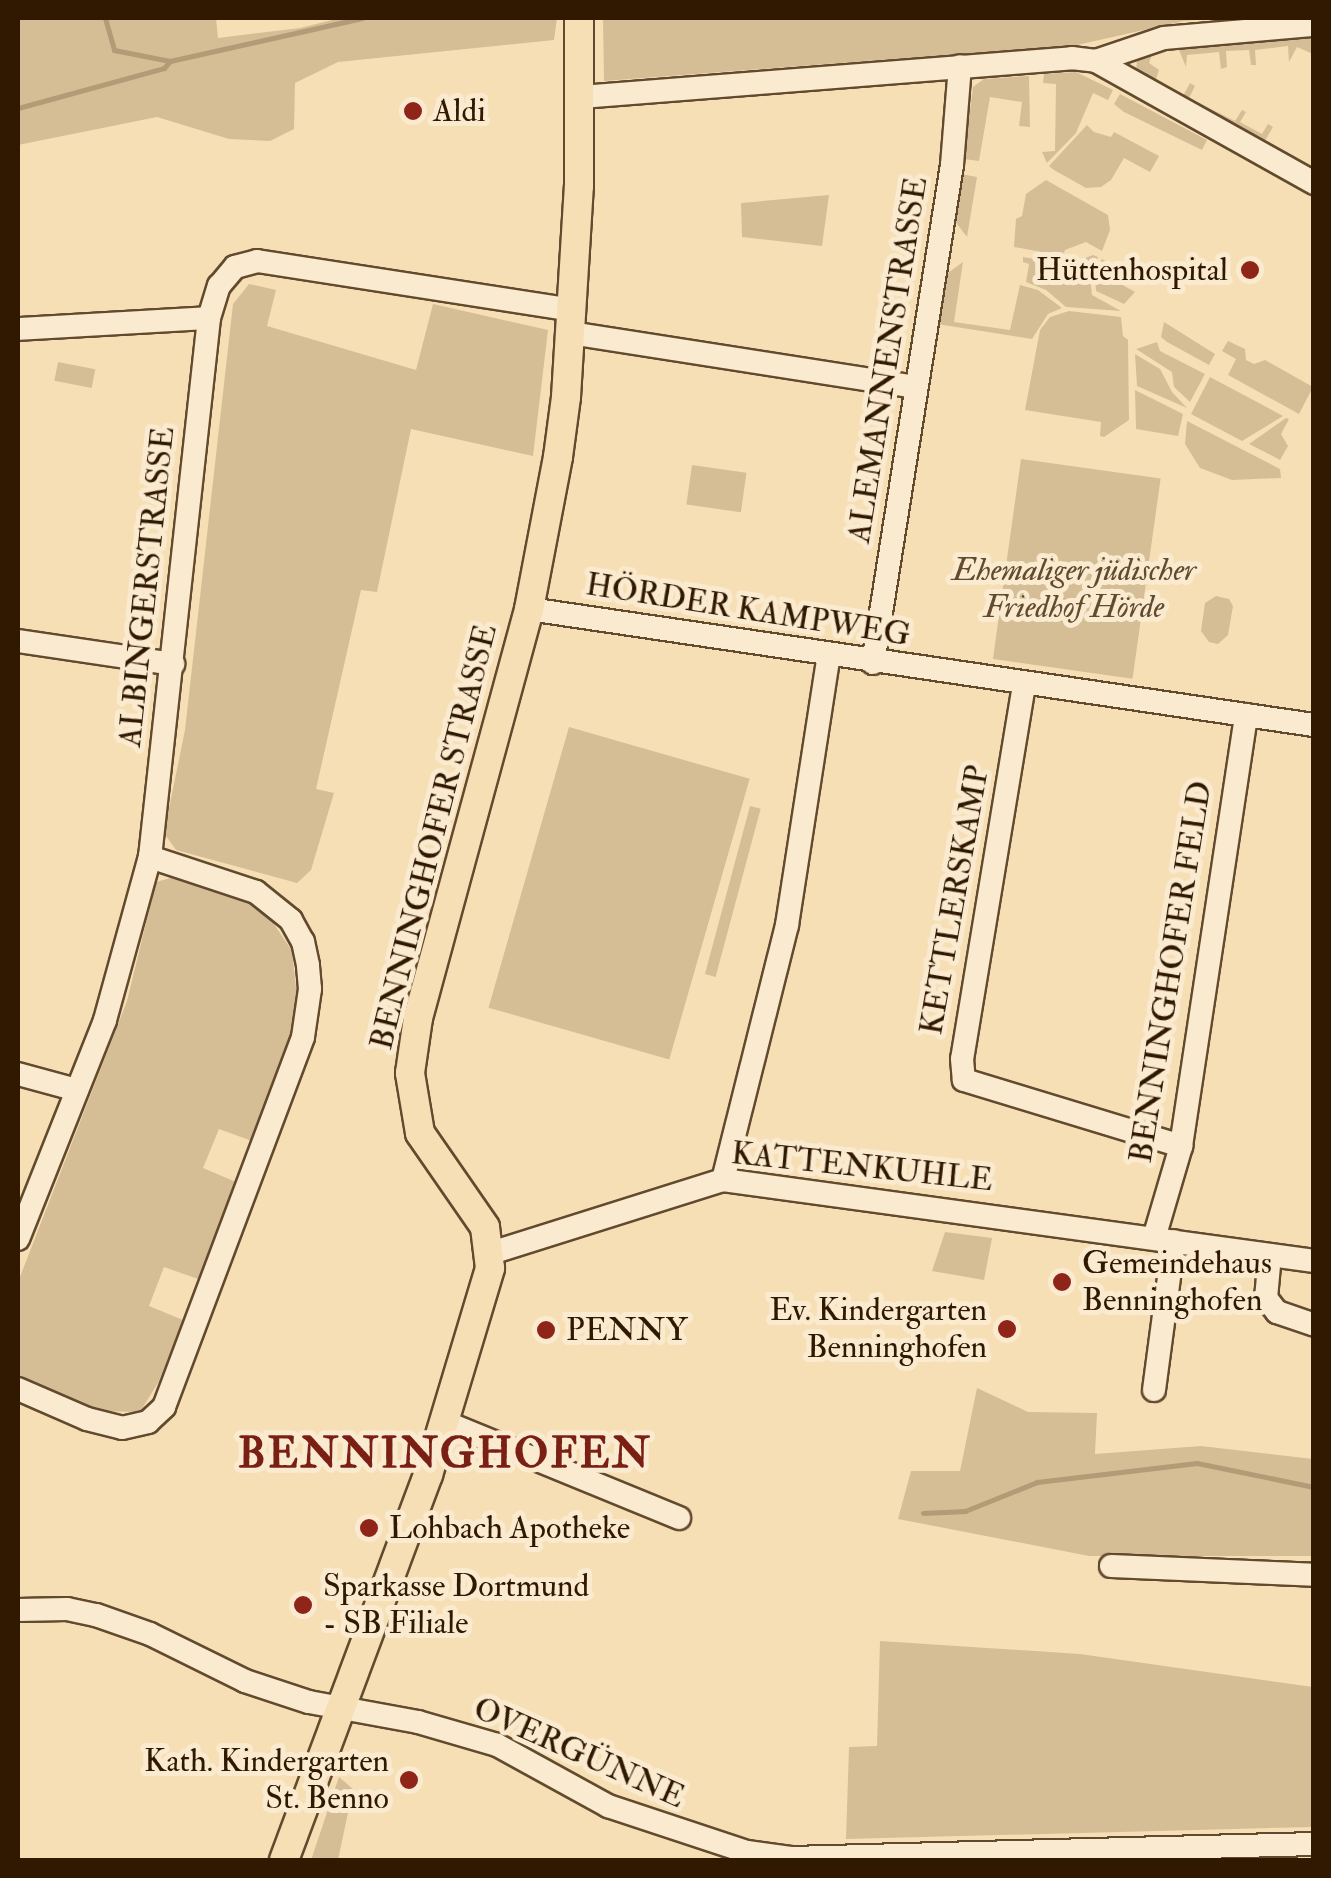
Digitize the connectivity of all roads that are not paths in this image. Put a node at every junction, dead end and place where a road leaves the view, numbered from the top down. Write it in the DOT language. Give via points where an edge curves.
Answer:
graph roads {
  1 [pos="579,18"];
  2 [pos="1314,24"];
  3 [pos="1096,60"];
  4 [pos="960,66"];
  5 [pos="581,97"];
  6 [pos="1314,183"];
  7 [pos="209,318"];
  8 [pos="572,321"];
  9 [pos="18,329"];
  10 [pos="914,387"];
  11 [pos="529,609"];
  12 [pos="18,641"];
  13 [pos="829,655"];
  14 [pos="873,663"];
  15 [pos="172,664"];
  16 [pos="1024,685"];
  17 [pos="1246,715"];
  18 [pos="1314,725"];
  19 [pos="150,857"];
  20 [pos="18,1074"];
  21 [pos="76,1090"];
  22 [pos="1181,1146"];
  23 [pos="723,1180"];
  24 [pos="18,1239"];
  25 [pos="1164,1239"];
  26 [pos="491,1253"];
  27 [pos="1270,1255"];
  28 [pos="1314,1261"];
  29 [pos="1314,1326"];
  30 [pos="18,1389"];
  31 [pos="1154,1390"];
  32 [pos="445,1422"];
  33 [pos="680,1518"];
  34 [pos="1111,1566"];
  35 [pos="1314,1575"];
  36 [pos="18,1610"];
  37 [pos="340,1706"];
  38 [pos="1314,1844"];
  39 [pos="896,1858"];
  40 [pos="284,1860"];
  1 -- 5 [label="main road, BENNINGHOFER STRASSE"];
  2 -- 3 [label="street" via="1164,38"];
  3 -- 4 [label="street"];
  3 -- 6 [label="street"];
  4 -- 5 [label="street"];
  4 -- 10 [label="street, ALEMANNENSTRASSE" via="952,165"];
  5 -- 8 [label="main road, BENNINGHOFER STRASSE"];
  7 -- 8 [label="street, ALBINGERSTRASSE" via="227,276 257,260"];
  7 -- 9 [label="street"];
  7 -- 15 [label="street, ALBINGERSTRASSE"];
  8 -- 10 [label="street, ALBINGERSTRASSE"];
  8 -- 11 [label="main road, BENNINGHOFER STRASSE" via="558,457"];
  10 -- 14 [label="street, ALEMANNENSTRASSE"];
  11 -- 13 [label="street, HÖRDER KAMPWEG"];
  11 -- 26 [label="main road, BENNINGHOFER STRASSE" via="418,1018 410,1073 420,1133 478,1214"];
  12 -- 15 [label="street"];
  13 -- 14 [label="street, HÖRDER KAMPWEG"];
  13 -- 23 [label="street" via="787,924"];
  14 -- 16 [label="street, HÖRDER KAMPWEG"];
  15 -- 19 [label="street, ALBINGERSTRASSE"];
  16 -- 17 [label="street, HÖRDER KAMPWEG"];
  16 -- 22 [label="street, KETTLERSKAMP" via="962,1059 964,1080"];
  17 -- 18 [label="street, HÖRDER KAMPWEG"];
  17 -- 22 [label="street, BENNINGHOFER FELD"];
  19 -- 21 [label="street, ALBINGERSTRASSE" via="121,972"];
  19 -- 30 [label="street" via="256,892 290,920 308,965 304,1037 164,1408 148,1422 122,1428"];
  20 -- 21 [label="street"];
  21 -- 24 [label="street, ALBINGERSTRASSE"];
  22 -- 25 [label="street, BENNINGHOFER FELD"];
  23 -- 25 [label="street, KATTENKUHLE"];
  23 -- 26 [label="street, KATTENKUHLE"];
  25 -- 27 [label="street, KATTENKUHLE"];
  25 -- 31 [label="street"];
  26 -- 32 [label="main road" via="488,1284"];
  27 -- 28 [label="street, KATTENKUHLE"];
  27 -- 29 [label="street" via="1266,1298 1277,1312"];
  32 -- 33 [label="street"];
  32 -- 37 [label="main road"];
  34 -- 35 [label="street"];
  36 -- 37 [label="street, OVERGÜNNE" via="96,1616 246,1681"];
  37 -- 39 [label="street, OVERGÜNNE" via="497,1745 608,1806 716,1844 791,1858"];
  37 -- 40 [label="main road"];
  38 -- 39 [label="street, OVERGÜNNE"];
}
